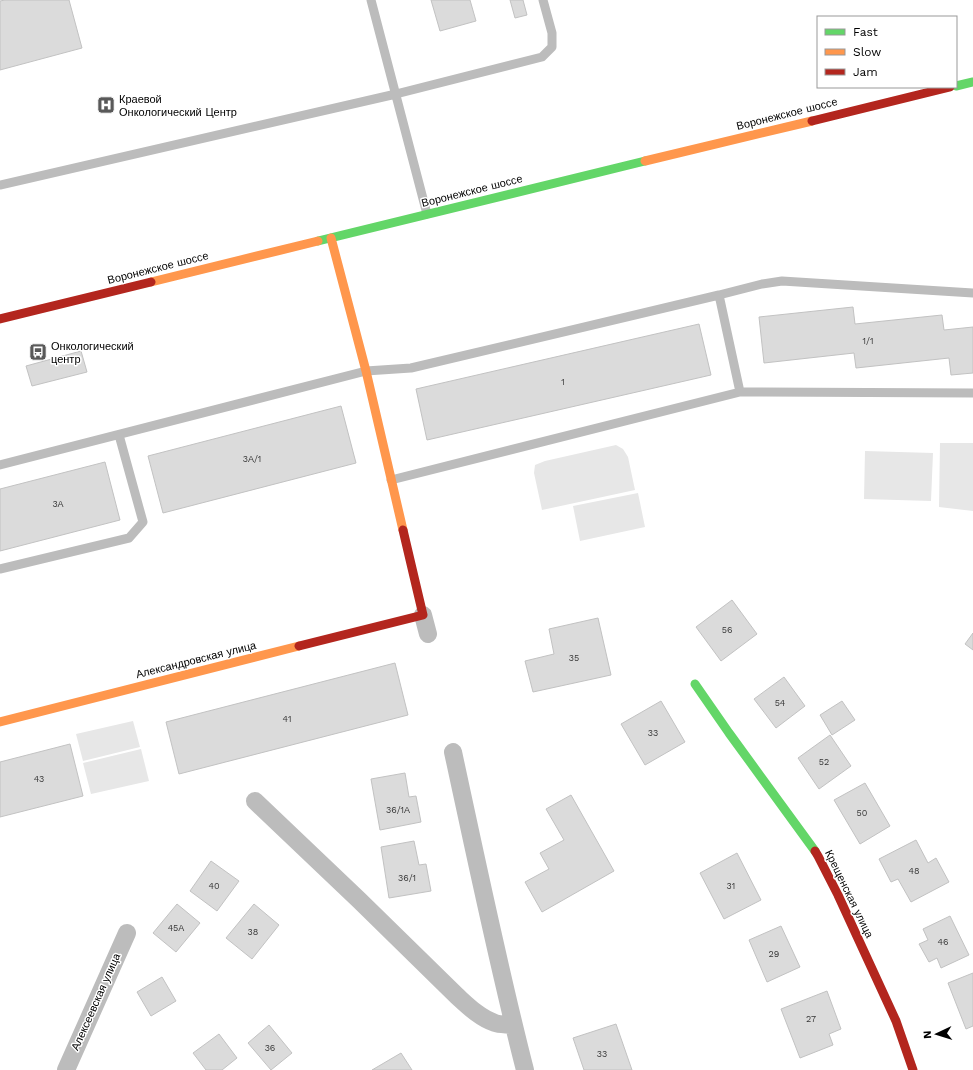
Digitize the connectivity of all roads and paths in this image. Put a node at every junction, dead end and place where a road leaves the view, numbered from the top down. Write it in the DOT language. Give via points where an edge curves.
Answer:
graph roads {
  1 [pos="371,0"];
  2 [pos="544,0"];
  3 [pos="973,82"];
  4 [pos="957,86"];
  5 [pos="946,88"];
  6 [pos="396,94"];
  7 [pos="0,185"];
  8 [pos="427,214"];
  9 [pos="331,238"];
  10 [pos="973,294"];
  11 [pos="719,295"];
  12 [pos="0,319"];
  13 [pos="366,371"];
  14 [pos="740,392"];
  15 [pos="973,393"];
  16 [pos="119,435"];
  17 [pos="0,465"];
  18 [pos="390,480"];
  19 [pos="0,569"];
  20 [pos="423,615"];
  21 [pos="428,634"];
  22 [pos="695,684"];
  23 [pos="0,722"];
  24 [pos="453,752"];
  25 [pos="255,801"];
  26 [pos="127,934"];
  27 [pos="513,1025"];
  28 [pos="66,1070"];
  29 [pos="526,1070"];
  30 [pos="913,1070"];
  1 -- 6 [label="lane"];
  2 -- 6 [label="lane" via="552,33 552,46 542,57"];
  3 -- 4 [label="street"];
  5 -- 8 [label="street, Воронежское шоссе"];
  6 -- 7 [label="lane"];
  6 -- 8 [label="lane"];
  8 -- 9 [label="street, Воронежское шоссе"];
  9 -- 12 [label="street, Воронежское шоссе"];
  9 -- 13 [label="street"];
  10 -- 11 [label="lane" via="782,281"];
  11 -- 13 [label="lane" via="411,368"];
  11 -- 14 [label="lane"];
  13 -- 16 [label="lane"];
  13 -- 18 [label="street"];
  14 -- 15 [label="lane"];
  14 -- 18 [label="lane"];
  16 -- 17 [label="lane"];
  16 -- 19 [label="lane" via="143,522 129,538"];
  18 -- 20 [label="street"];
  20 -- 21 [label="street"];
  20 -- 23 [label="street, Александровская улица"];
  22 -- 30 [label="street, Крещенская улица" via="818,856 896,1021"];
  24 -- 27 [label="street"];
  25 -- 27 [label="street" via="471,1008 496,1023"];
  26 -- 28 [label="street, Алексеевская улица"];
  27 -- 29 [label="street"];
}
